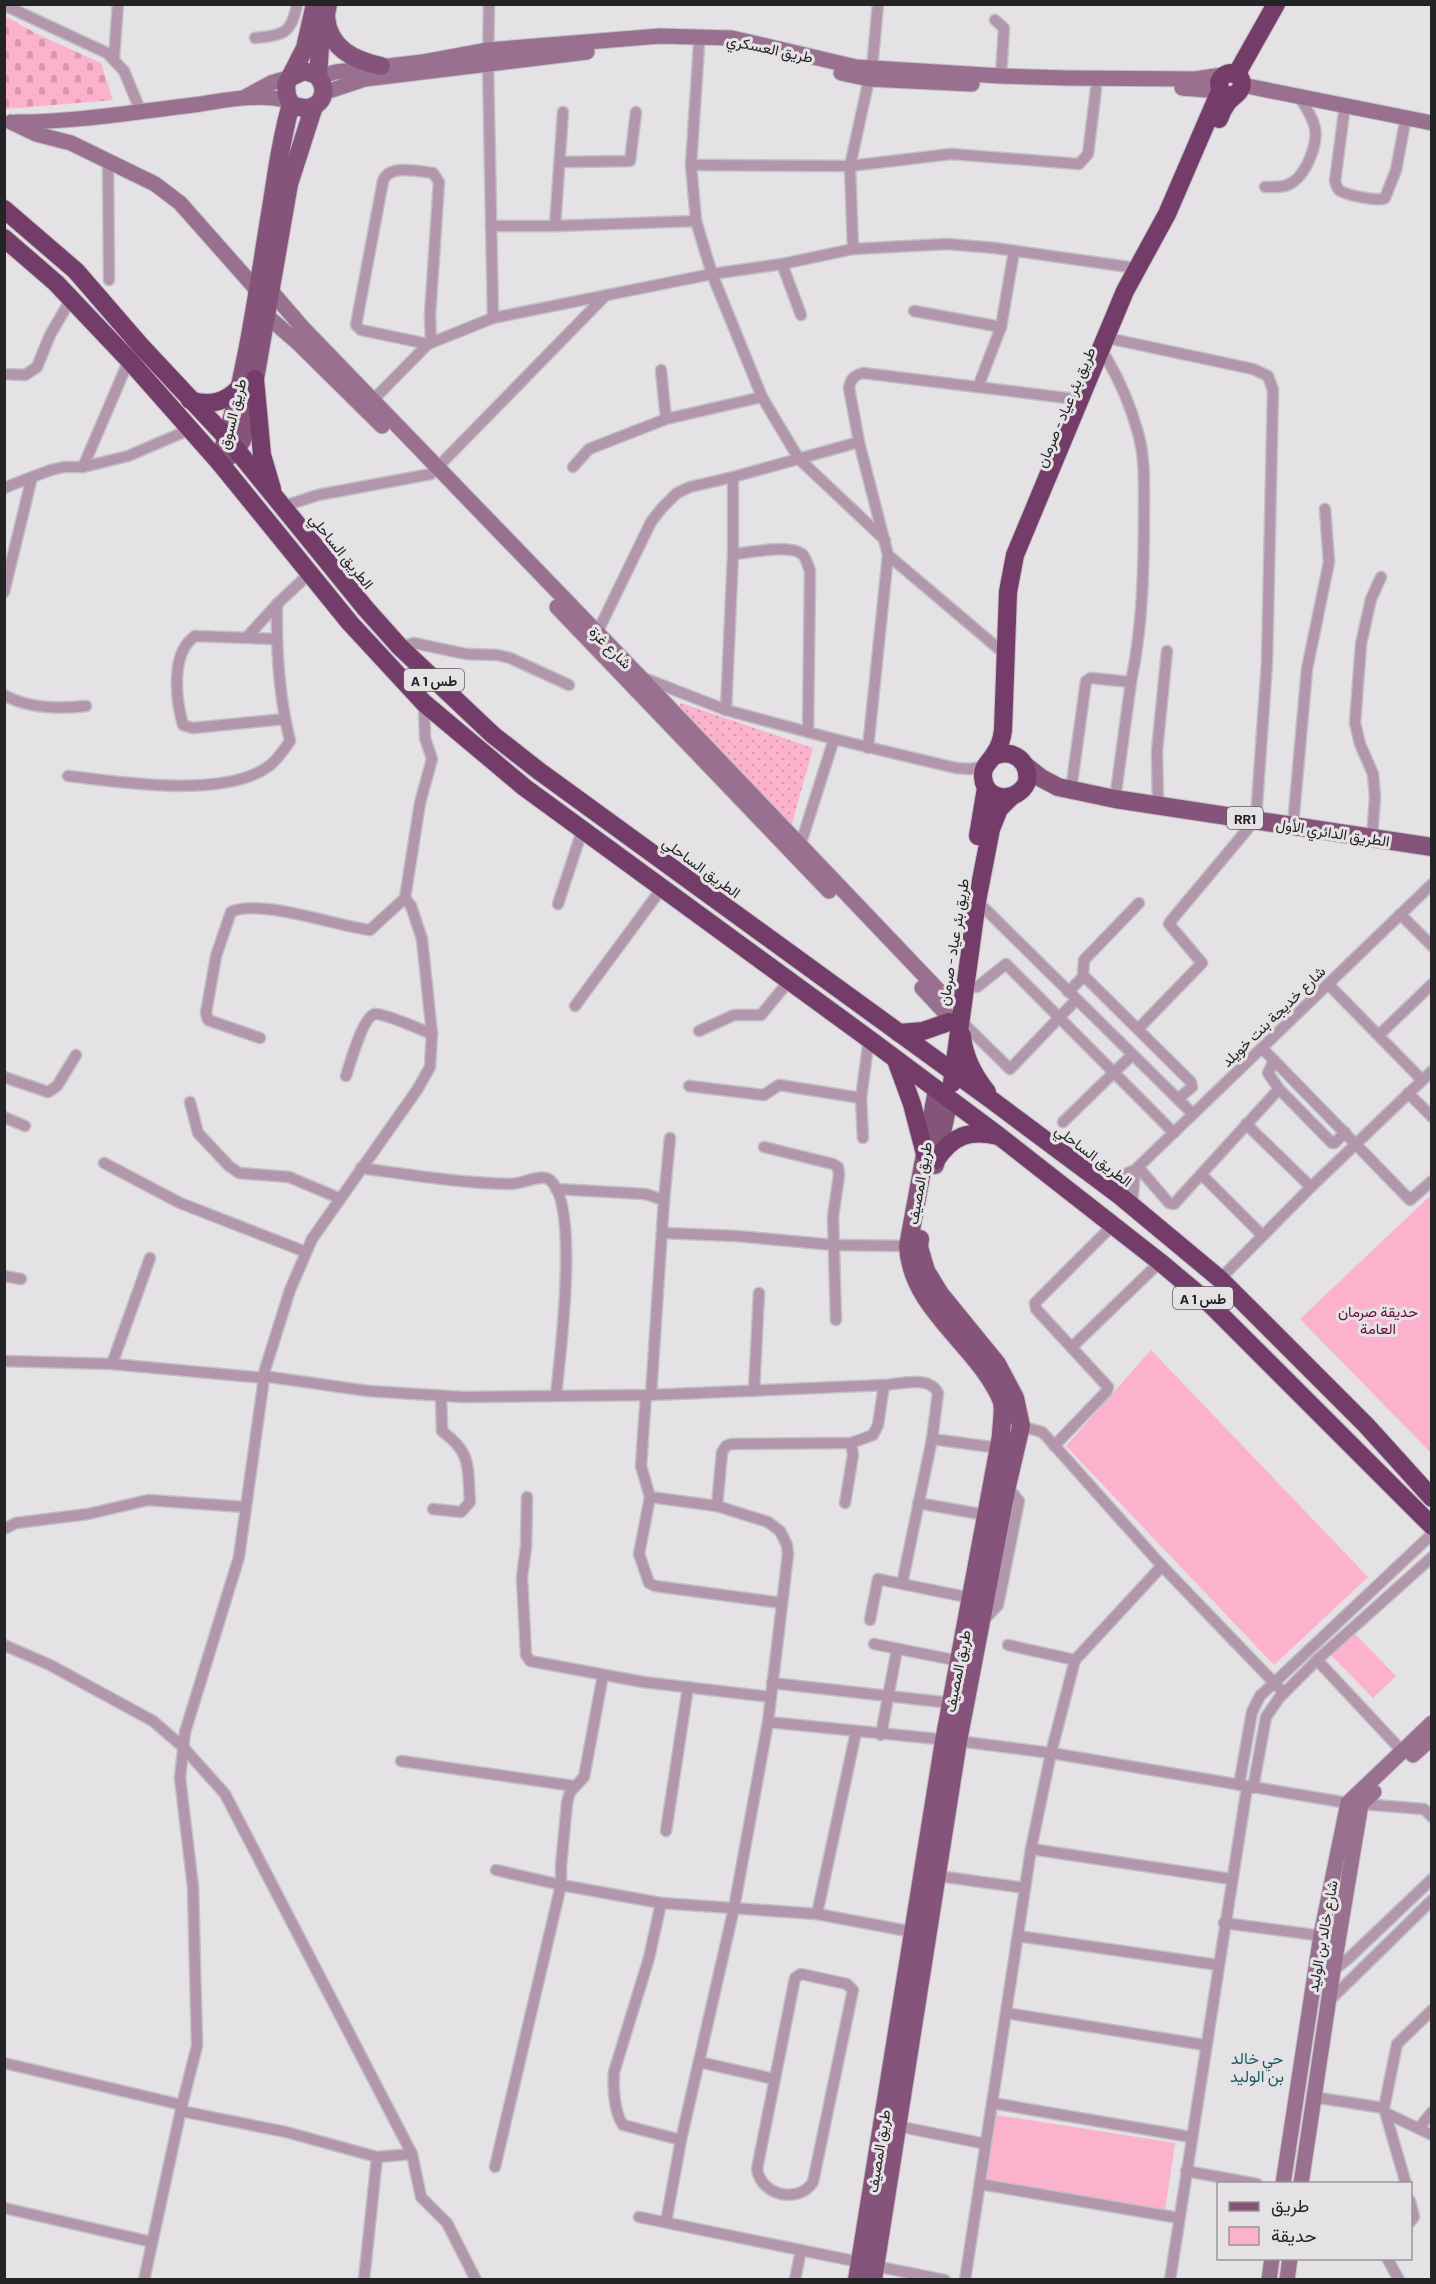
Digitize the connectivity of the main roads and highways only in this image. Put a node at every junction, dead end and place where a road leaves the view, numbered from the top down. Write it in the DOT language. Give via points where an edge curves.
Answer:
graph roads {
  1 [pos="1276,4"];
  2 [pos="323,9"];
  3 [pos="381,66"];
  4 [pos="291,77"];
  5 [pos="1232,84"];
  6 [pos="319,92"];
  7 [pos="290,102"];
  8 [pos="4,209"];
  9 [pos="4,238"];
  10 [pos="264,290"];
  11 [pos="260,314"];
  12 [pos="255,379"];
  13 [pos="238,389"];
  14 [pos="190,400"];
  15 [pos="1083,400"];
  16 [pos="232,445"];
  17 [pos="220,463"];
  18 [pos="278,500"];
  19 [pos="366,609"];
  20 [pos="350,623"];
  21 [pos="1021,761"];
  22 [pos="987,773"];
  23 [pos="1064,788"];
  24 [pos="1015,796"];
  25 [pos="1431,848"];
  26 [pos="972,899"];
  27 [pos="953,1020"];
  28 [pos="899,1033"];
  29 [pos="896,1060"];
  30 [pos="948,1069"];
  31 [pos="943,1095"];
  32 [pos="993,1101"];
  33 [pos="999,1136"];
  34 [pos="930,1157"];
  35 [pos="1431,1498"];
  36 [pos="1431,1526"];
  37 [pos="951,1741"];
  38 [pos="866,2272"];
  1 -- 5 [label="highway, طريق بئر عياد - صرمان"];
  2 -- 3 [label="main road" via="335,44 354,58"];
  2 -- 4 [label="main road"];
  2 -- 6 [label="main road, طريق السوق"];
  4 -- 6 [label="main road" via="304,71"];
  4 -- 7 [label="main road" via="286,91"];
  5 -- 15 [label="highway, طريق بئر عياد - صرمان" via="1136,268"];
  5 -- 15 [label="highway, طريق بئر عياد - صرمان" via="1175,219 1141,276"];
  6 -- 7 [label="main road" via="302,109"];
  6 -- 10 [label="main road, طريق السوق" via="290,184"];
  7 -- 10 [label="main road, طريق السوق"];
  8 -- 14 [label="highway, الطريق الساحلي / A 1 طس" via="76,272"];
  9 -- 17 [label="highway, A 1 طس" via="72,299"];
  10 -- 11 [label="main road, طريق السوق"];
  11 -- 12 [label="main road, طريق السوق"];
  11 -- 13 [label="main road, طريق السوق"];
  12 -- 16 [label="main road, طريق السوق" via="242,440"];
  12 -- 18 [label="highway" via="262,455"];
  13 -- 14 [label="highway" via="221,401"];
  13 -- 16 [label="main road, طريق السوق"];
  14 -- 16 [label="highway, الطريق الساحلي / A 1 طس"];
  15 -- 21 [label="highway, طريق بئر عياد - صرمان" via="1017,573 1011,731 1012,744"];
  15 -- 22 [label="highway, طريق بئر عياد - صرمان" via="1012,564 1003,730"];
  16 -- 17 [label="main road, طريق السوق"];
  16 -- 18 [label="highway, الطريق الساحلي / A 1 طس"];
  17 -- 20 [label="highway, A 1 طس"];
  18 -- 19 [label="highway, الطريق الساحلي / A 1 طس"];
  19 -- 20 [label="highway"];
  19 -- 28 [label="highway, الطريق الساحلي / A 1 طس" via="400,647 493,735 538,771"];
  20 -- 29 [label="highway, A 1 طس" via="424,703 524,787"];
  21 -- 22 [label="highway" via="1005,753"];
  21 -- 23 [label="main road" via="1041,778"];
  21 -- 24 [label="highway" via="1027,782"];
  22 -- 24 [label="highway" via="994,795"];
  22 -- 26 [label="highway, طريق بئر عياد - صرمان"];
  23 -- 24 [label="main road"];
  23 -- 25 [label="main road, الطريق الدائري الأول / RR1"];
  24 -- 26 [label="highway, طريق بئر عياد - صرمان" via="999,809 992,822"];
  26 -- 27 [label="highway, طريق بئر عياد - صرمان"];
  26 -- 27 [label="highway, طريق بئر عياد - صرمان"];
  27 -- 28 [label="highway" via="923,1031"];
  27 -- 30 [label="highway, طريق بئر عياد - صرمان"];
  27 -- 32 [label="highway" via="970,1065"];
  28 -- 30 [label="highway, الطريق الساحلي / A 1 طس"];
  29 -- 31 [label="highway, A 1 طس"];
  29 -- 34 [label="highway"];
  30 -- 31 [label="highway, طريق بئر عياد - صرمان"];
  30 -- 32 [label="highway, الطريق الساحلي / A 1 طس"];
  31 -- 33 [label="highway, A 1 طس"];
  31 -- 34 [label="main road, طريق المصيف"];
  32 -- 35 [label="highway, الطريق الساحلي / A 1 طس" via="1103,1183 1220,1279 1366,1425"];
  33 -- 34 [label="highway" via="970,1134"];
  33 -- 36 [label="highway, A 1 طس" via="1210,1304"];
  34 -- 37 [label="main road, طريق المصيف" via="908,1246 911,1270 929,1302 986,1374 1002,1401 999,1448 951,1703"];
  34 -- 37 [label="main road, طريق المصيف" via="919,1247 922,1261 940,1294 997,1364 1015,1398 1021,1426 981,1623"];
  37 -- 38 [label="main road, طريق المصيف" via="913,1932"];
  37 -- 38 [label="main road, طريق المصيف" via="938,1876 897,2126"];
}
